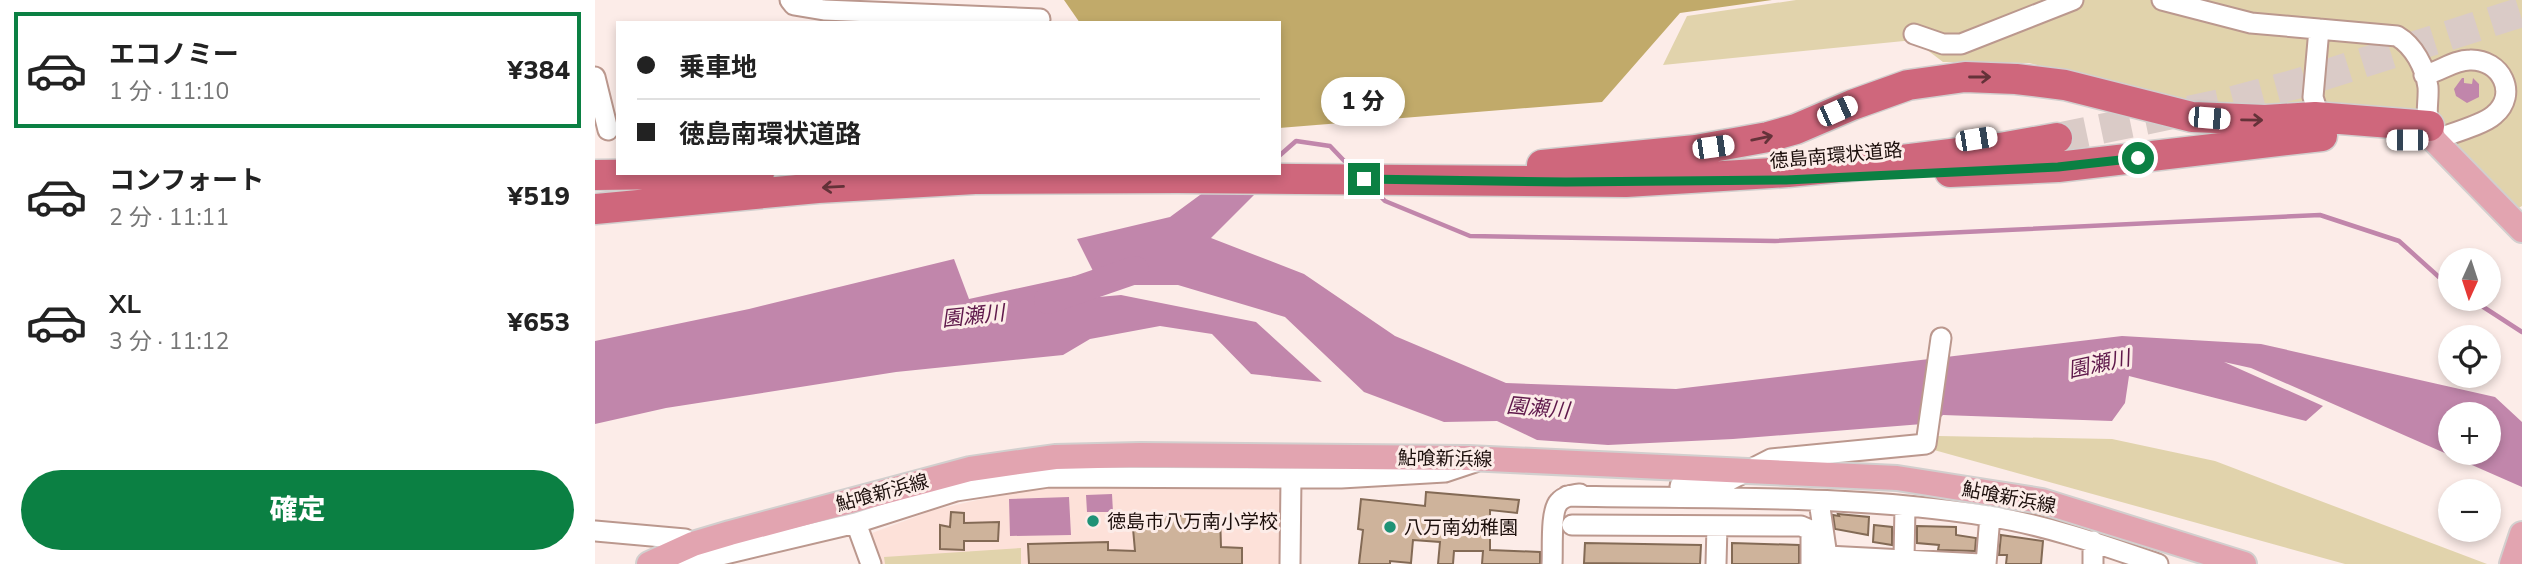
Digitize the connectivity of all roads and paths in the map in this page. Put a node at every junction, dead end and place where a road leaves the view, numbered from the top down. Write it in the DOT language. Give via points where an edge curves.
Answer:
graph roads {
  1 [pos="790,0"];
  2 [pos="2073,0"];
  3 [pos="2162,0"];
  4 [pos="912,18"];
  5 [pos="1040,19"];
  6 [pos="2319,29"];
  7 [pos="1914,34"];
  8 [pos="2424,75"];
  9 [pos="595,77"];
  10 [pos="607,130"];
  11 [pos="2431,133"];
  12 [pos="1281,167"];
  13 [pos="1524,167"];
  14 [pos="1417,173"];
  15 [pos="650,175"];
  16 [pos="595,176"];
  17 [pos="1626,182"];
  18 [pos="595,209"];
  19 [pos="2522,230"];
  20 [pos="1940,342"];
  21 [pos="1485,458"];
  22 [pos="1747,471"];
  23 [pos="1291,478"];
  24 [pos="1567,496"];
  25 [pos="1819,501"];
  26 [pos="1905,506"];
  27 [pos="1990,516"];
  28 [pos="856,523"];
  29 [pos="1572,525"];
  30 [pos="1717,526"];
  31 [pos="595,531"];
  32 [pos="2098,531"];
  33 [pos="2522,534"];
  34 [pos="720,545"];
  35 [pos="691,556"];
  36 [pos="1904,558"];
  37 [pos="1822,561"];
  38 [pos="649,564"];
  39 [pos="871,564"];
  40 [pos="1290,564"];
  41 [pos="1552,564"];
  42 [pos="1716,564"];
  43 [pos="1981,564"];
  44 [pos="1986,564"];
  45 [pos="2093,564"];
  46 [pos="2158,564"];
  47 [pos="2172,564"];
  48 [pos="2244,564"];
  49 [pos="2512,564"];
  1 -- 4 [label="street" via="794,5 824,10"];
  2 -- 7 [label="street" via="1961,44 1943,44"];
  3 -- 6 [label="street" via="2251,23"];
  4 -- 5 [label="street"];
  6 -- 8 [label="street" via="2397,36 2408,43"];
  6 -- 11 [label="street" via="2313,97 2318,113 2326,118"];
  8 -- 11 [label="street"];
  8 -- 11 [label="street" via="2468,60 2485,61 2505,80 2504,100 2495,115 2481,123"];
  9 -- 10 [label="street"];
  13 -- 11 [label="highway, one-way" via="1696,150 1768,137 1908,86 1965,77 2064,85 2192,117 2315,117"];
  11 -- 17 [label="highway" via="2379,140 2339,135 2045,168"];
  11 -- 19 [label="main road"];
  12 -- 14 [label="highway, 徳島南環状道路"];
  13 -- 14 [label="highway, 徳島南環状道路"];
  13 -- 17 [label="highway, 徳島南環状道路" via="1788,159 2055,132 1963,153"];
  14 -- 17 [label="highway, 徳島南環状道路"];
  14 -- 18 [label="highway, 徳島南環状道路, one-way" via="975,179"];
  15 -- 16 [label="highway"];
  20 -- 22 [label="street" via="1926,444 1771,459"];
  21 -- 22 [label="main road, 鮎喰新浜線"];
  21 -- 23 [label="street" via="1445,472"];
  21 -- 34 [label="main road, 鮎喰新浜線" via="1055,457 970,469"];
  22 -- 24 [label="street" via="1722,484"];
  22 -- 32 [label="main road, 鮎喰新浜線" via="1897,478 2042,500"];
  23 -- 28 [label="street" via="1049,477 956,491"];
  23 -- 40 [label="street"];
  24 -- 25 [label="street"];
  24 -- 41 [label="street" via="1555,511"];
  25 -- 26 [label="street"];
  25 -- 37 [label="street"];
  26 -- 27 [label="street"];
  26 -- 36 [label="street"];
  27 -- 32 [label="street"];
  27 -- 44 [label="street"];
  28 -- 34 [label="street"];
  28 -- 39 [label="street"];
  29 -- 30 [label="street"];
  30 -- 37 [label="street" via="1801,526 1808,529"];
  30 -- 42 [label="street"];
  31 -- 35 [label="street" via="685,539"];
  32 -- 45 [label="street"];
  32 -- 46 [label="street"];
  32 -- 47 [label="street"];
  32 -- 48 [label="main road, 鮎喰新浜線"];
  33 -- 49 [label="main road"];
  34 -- 35 [label="main road, 鮎喰新浜線"];
  35 -- 38 [label="main road, 鮎喰新浜線"];
  36 -- 37 [label="street"];
  36 -- 43 [label="street"];
}
